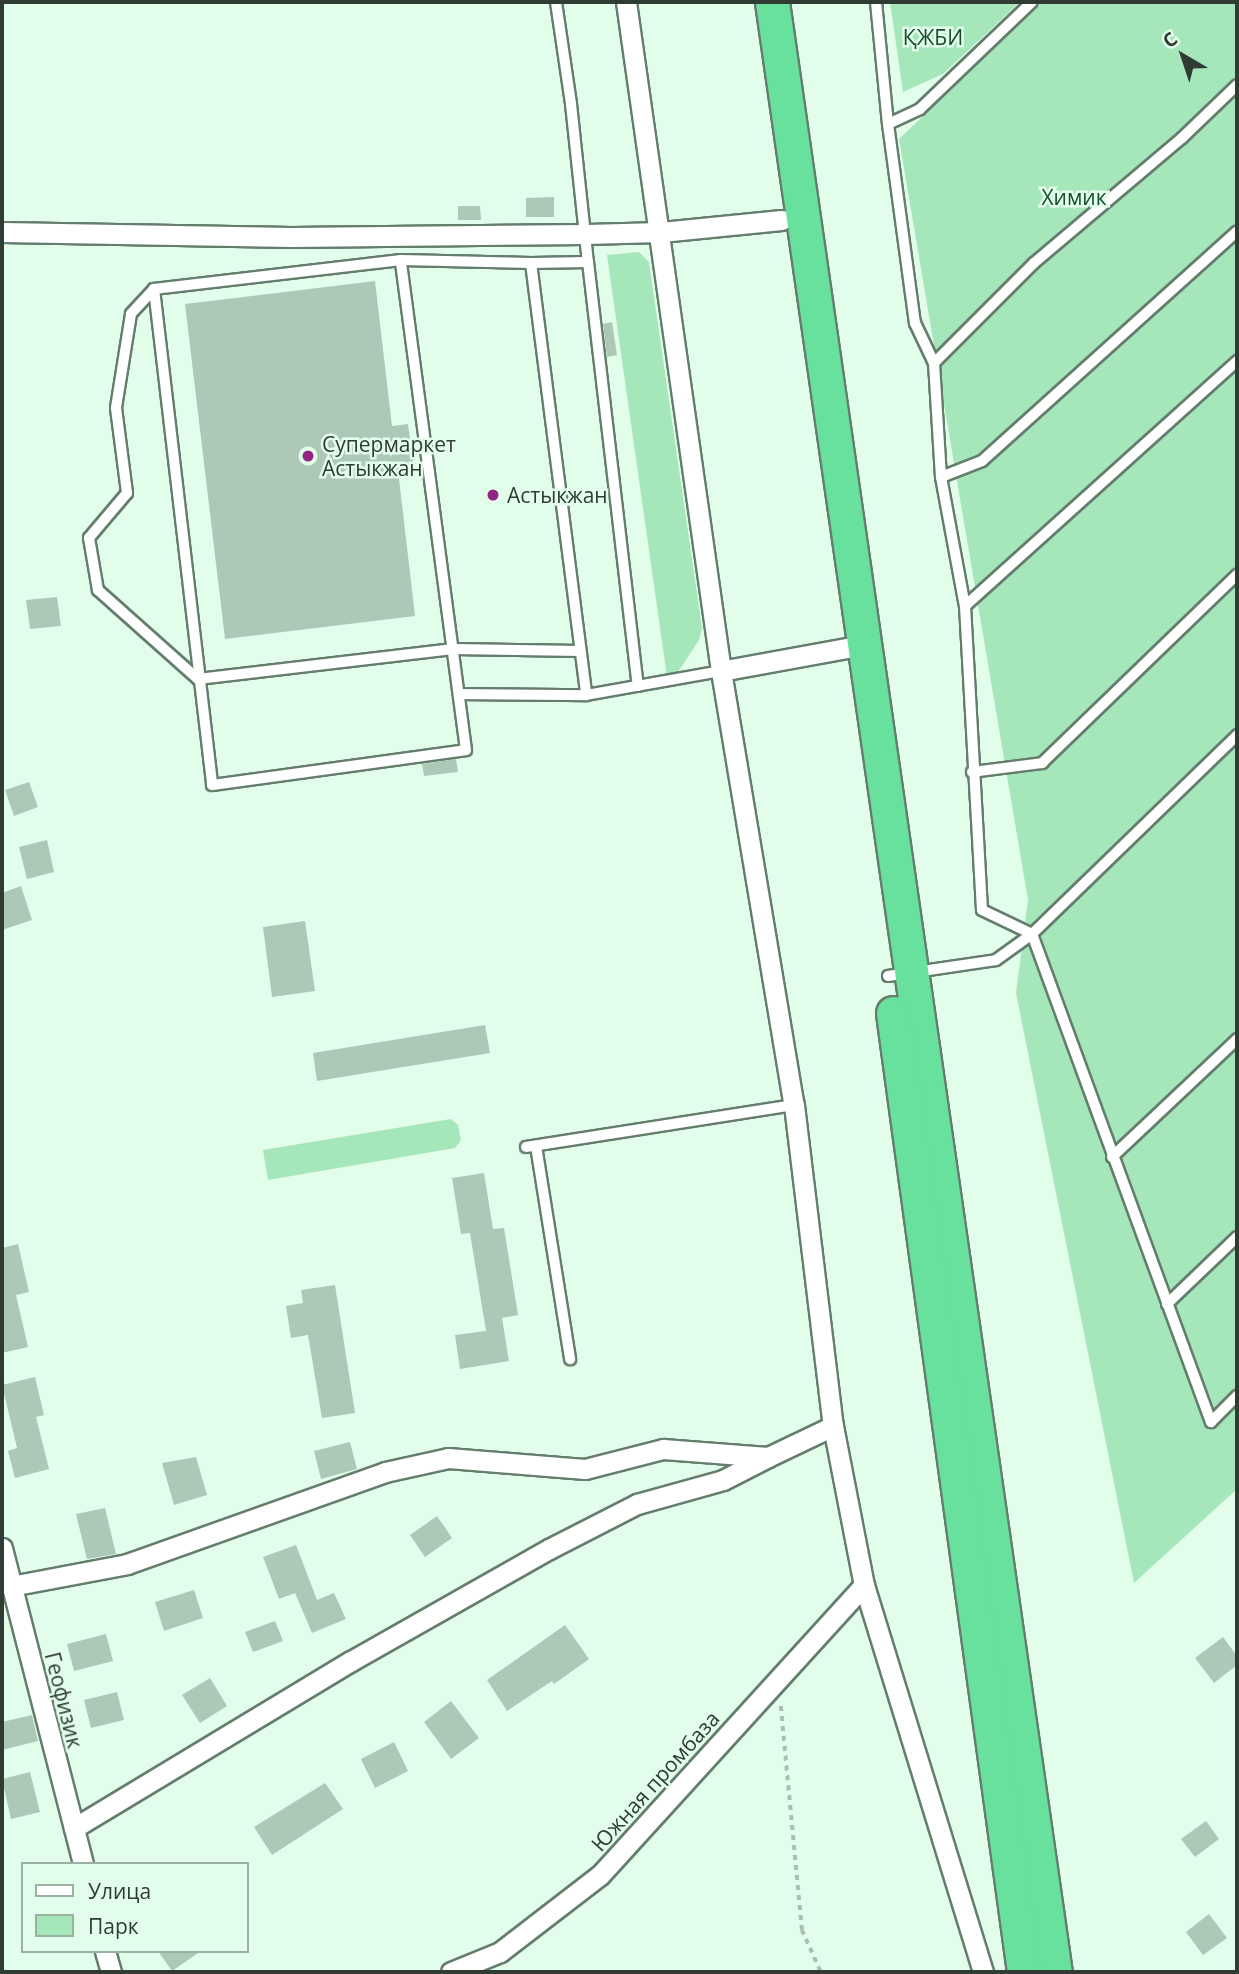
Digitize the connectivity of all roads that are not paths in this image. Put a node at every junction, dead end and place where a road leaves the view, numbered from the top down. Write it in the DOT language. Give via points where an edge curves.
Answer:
graph roads {
  1 [pos="556,2"];
  2 [pos="626,2"];
  3 [pos="751,2"];
  4 [pos="772,2"];
  5 [pos="876,2"];
  6 [pos="1032,2"];
  7 [pos="1237,85"];
  8 [pos="888,124"];
  9 [pos="781,220"];
  10 [pos="1237,231"];
  11 [pos="2,232"];
  12 [pos="661,232"];
  13 [pos="586,234"];
  14 [pos="401,260"];
  15 [pos="588,262"];
  16 [pos="531,263"];
  17 [pos="154,289"];
  18 [pos="1237,361"];
  19 [pos="934,363"];
  20 [pos="941,477"];
  21 [pos="1237,575"];
  22 [pos="965,606"];
  23 [pos="853,647"];
  24 [pos="453,649"];
  25 [pos="580,651"];
  26 [pos="721,671"];
  27 [pos="198,679"];
  28 [pos="639,686"];
  29 [pos="459,694"];
  30 [pos="586,695"];
  31 [pos="1237,735"];
  32 [pos="972,772"];
  33 [pos="1032,934"];
  34 [pos="899,975"];
  35 [pos="1237,1039"];
  36 [pos="794,1105"];
  37 [pos="1112,1157"];
  38 [pos="1237,1237"];
  39 [pos="1167,1304"];
  40 [pos="570,1359"];
  41 [pos="1237,1396"];
  42 [pos="833,1426"];
  43 [pos="768,1457"];
  44 [pos="2,1548"];
  45 [pos="864,1584"];
  46 [pos="11,1586"];
  47 [pos="74,1828"];
  48 [pos="82,1862"];
  49 [pos="106,1953"];
  50 [pos="111,1972"];
  51 [pos="452,1972"];
  52 [pos="983,1972"];
  53 [pos="1024,1972"];
  54 [pos="1055,1972"];
  1 -- 13 [label="lane"];
  2 -- 12 [label="street"];
  3 -- 9 [label="highway"];
  4 -- 23 [label="highway"];
  5 -- 8 [label="lane"];
  6 -- 8 [label="lane" via="920,109"];
  7 -- 19 [label="lane" via="1182,138 1034,263"];
  8 -- 19 [label="lane" via="915,323"];
  9 -- 12 [label="street"];
  9 -- 23 [label="highway"];
  10 -- 20 [label="lane" via="982,461"];
  11 -- 13 [label="street" via="291,237"];
  12 -- 13 [label="street"];
  12 -- 26 [label="street"];
  13 -- 15 [label="lane"];
  14 -- 16 [label="lane"];
  14 -- 17 [label="lane"];
  14 -- 24 [label="lane"];
  15 -- 16 [label="lane"];
  15 -- 28 [label="lane"];
  16 -- 25 [label="lane"];
  17 -- 27 [label="lane"];
  17 -- 27 [label="lane" via="131,314 116,408 127,494 89,538 98,590"];
  18 -- 22 [label="lane"];
  19 -- 20 [label="lane"];
  20 -- 22 [label="lane"];
  21 -- 32 [label="lane" via="1042,763"];
  22 -- 32 [label="lane"];
  23 -- 26 [label="street"];
  23 -- 34 [label="highway"];
  24 -- 25 [label="lane"];
  24 -- 27 [label="lane"];
  24 -- 29 [label="lane"];
  25 -- 30 [label="lane"];
  26 -- 28 [label="lane"];
  26 -- 36 [label="street"];
  27 -- 29 [label="lane" via="212,785 466,750"];
  28 -- 30 [label="lane"];
  29 -- 30 [label="lane"];
  31 -- 33 [label="lane"];
  32 -- 33 [label="lane" via="982,910"];
  33 -- 34 [label="lane" via="996,960"];
  33 -- 37 [label="lane"];
  34 -- 53 [label="highway"];
  34 -- 54 [label="highway"];
  35 -- 37 [label="lane"];
  36 -- 40 [label="lane" via="531,1146"];
  36 -- 42 [label="street"];
  37 -- 39 [label="lane"];
  38 -- 39 [label="lane"];
  39 -- 41 [label="lane" via="1210,1422"];
  42 -- 43 [label="street"];
  42 -- 45 [label="street"];
  43 -- 46 [label="street" via="663,1448 584,1469 448,1458 385,1472 127,1564"];
  43 -- 47 [label="street" via="723,1480 637,1504 549,1549 351,1661"];
  44 -- 46 [label="street, Геофизик"];
  45 -- 51 [label="street, Южная промбаза" via="600,1875 500,1952"];
  45 -- 52 [label="street"];
  46 -- 47 [label="street, Геофизик"];
  47 -- 48 [label="street, Геофизик"];
  49 -- 50 [label="street"];
}
